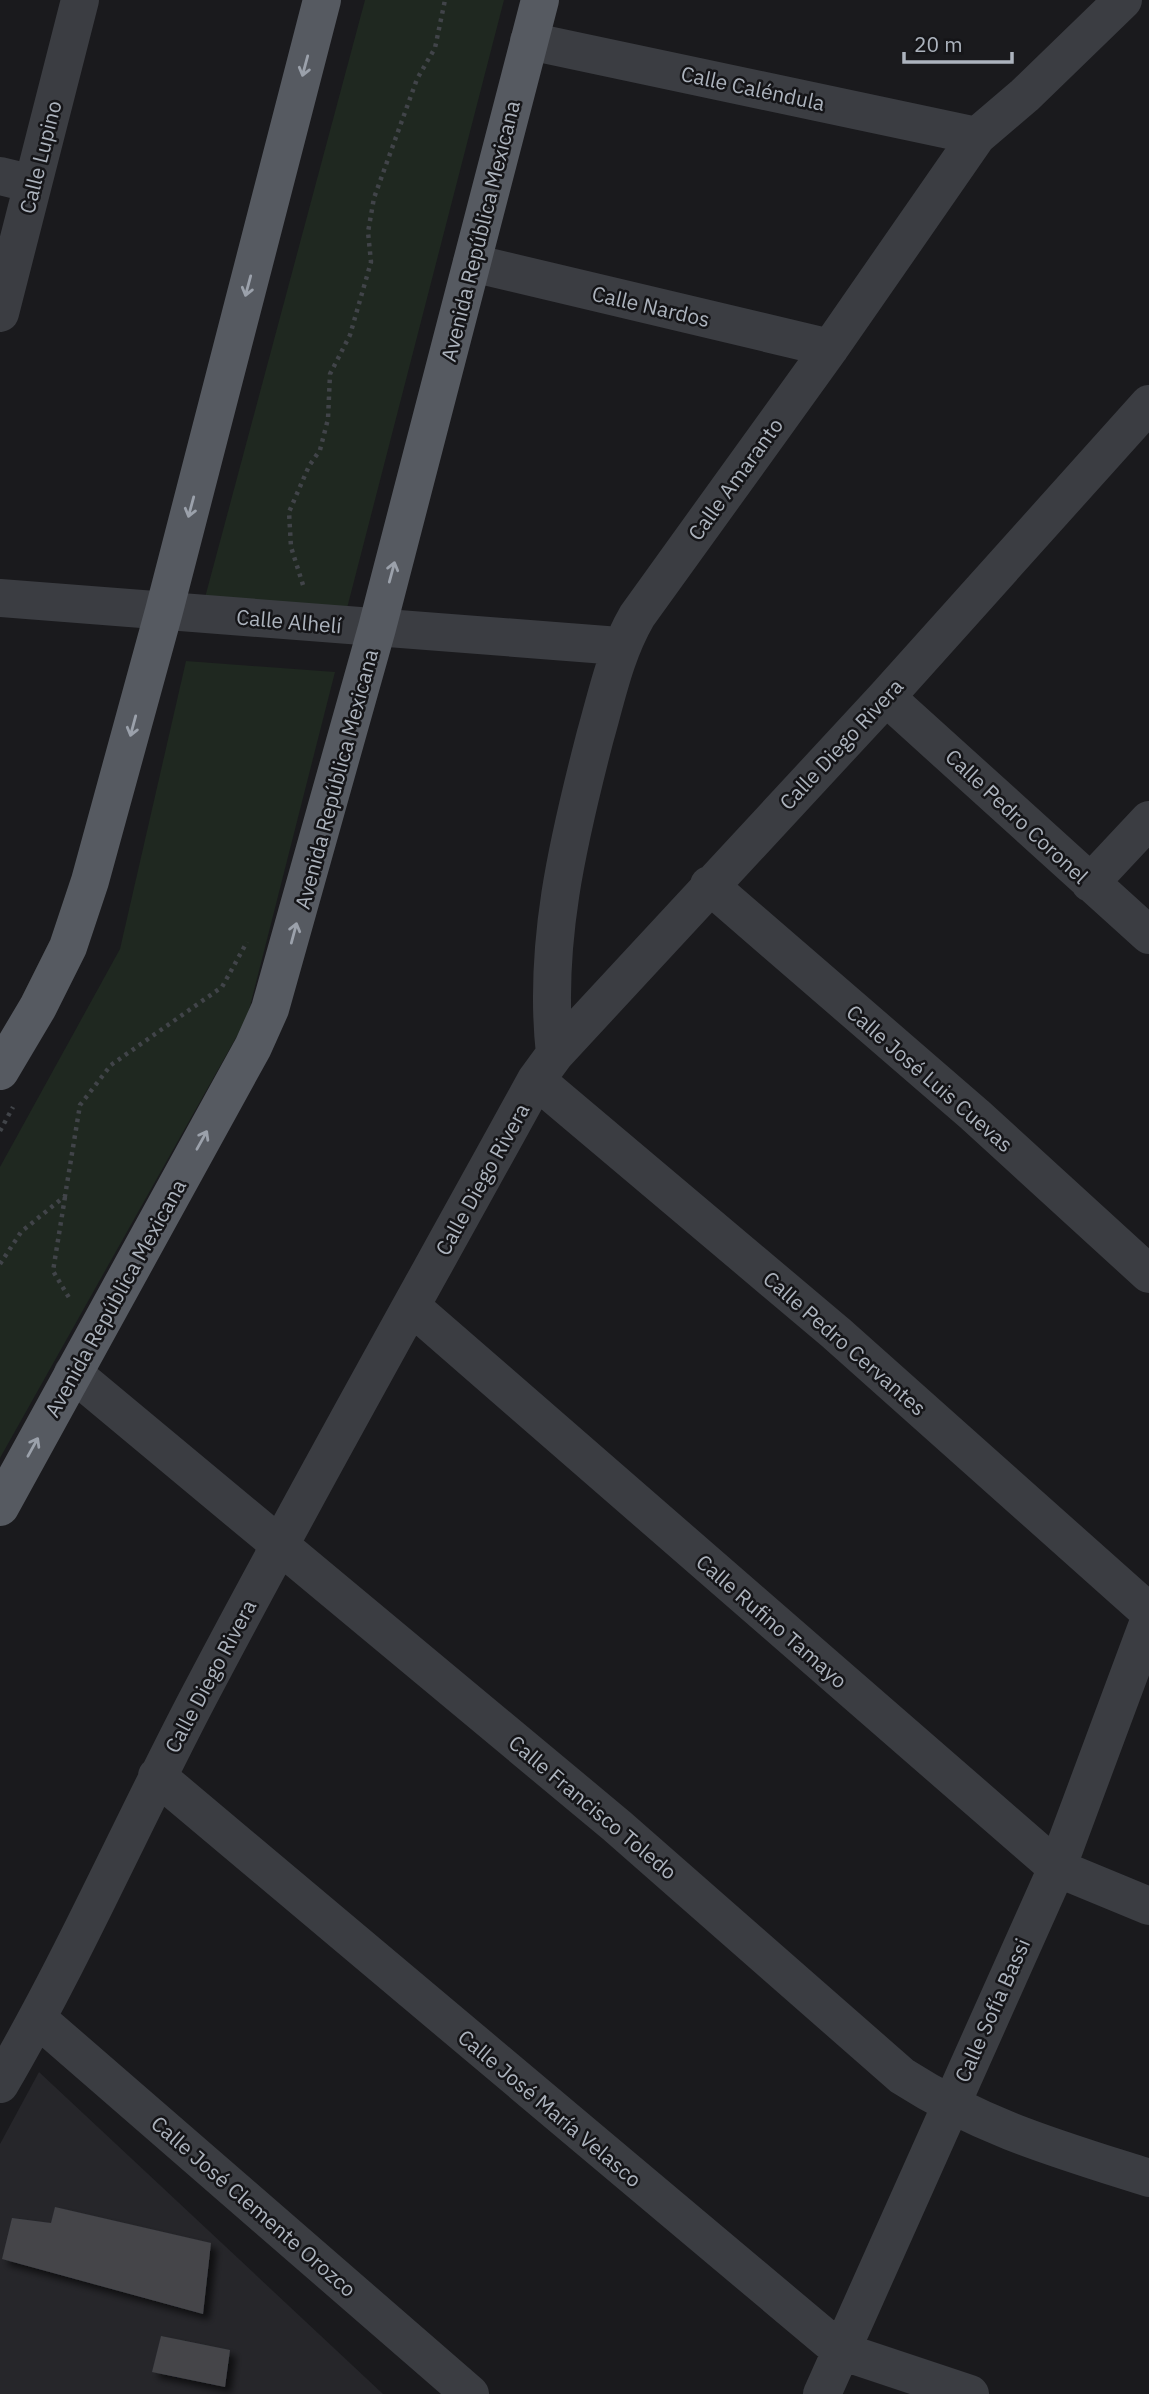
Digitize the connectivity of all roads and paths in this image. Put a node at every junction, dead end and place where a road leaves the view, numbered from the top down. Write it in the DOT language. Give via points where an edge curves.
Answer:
graph roads {
  1 [pos="80,0"];
  2 [pos="322,0"];
  3 [pos="445,0"];
  4 [pos="540,0"];
  5 [pos="1123,0"];
  6 [pos="528,41"];
  7 [pos="977,136"];
  8 [pos="17,180"];
  9 [pos="472,263"];
  10 [pos="0,313"];
  11 [pos="830,348"];
  12 [pos="1149,404"];
  13 [pos="308,597"];
  14 [pos="0,598"];
  15 [pos="164,611"];
  16 [pos="377,628"];
  17 [pos="620,646"];
  18 [pos="886,696"];
  19 [pos="1149,820"];
  20 [pos="1090,883"];
  21 [pos="709,885"];
  22 [pos="254,933"];
  23 [pos="1149,935"];
  24 [pos="545,1067"];
  25 [pos="6,1073"];
  26 [pos="0,1131"];
  27 [pos="65,1196"];
  28 [pos="0,1265"];
  29 [pos="1149,1274"];
  30 [pos="74,1304"];
  31 [pos="412,1307"];
  32 [pos="73,1373"];
  33 [pos="0,1507"];
  34 [pos="279,1544"];
  35 [pos="1149,1612"];
  36 [pos="1149,1621"];
  37 [pos="157,1776"];
  38 [pos="1057,1868"];
  39 [pos="1149,1906"];
  40 [pos="38,2019"];
  41 [pos="0,2084"];
  42 [pos="949,2106"];
  43 [pos="1149,2178"];
  44 [pos="841,2351"];
  45 [pos="470,2394"];
  46 [pos="822,2394"];
  47 [pos="970,2394"];
  1 -- 8 [label="street, Calle Lupino"];
  2 -- 15 [label="main road, one-way"];
  3 -- 13 [label="path" via="435,48 417,79 374,198 368,232 371,262 350,335 330,374 328,419 320,450 289,512 291,547"];
  4 -- 6 [label="main road, Avenida República Mexicana"];
  5 -- 7 [label="street, Calle Amaranto"];
  6 -- 7 [label="street, Calle Caléndula"];
  6 -- 9 [label="main road, Avenida República Mexicana"];
  7 -- 11 [label="street, Calle Amaranto"];
  8 -- 10 [label="street, Calle Lupino"];
  9 -- 11 [label="street, Calle Nardos"];
  16 -- 9 [label="main road, Avenida República Mexicana, one-way"];
  11 -- 17 [label="street, Calle Amaranto"];
  12 -- 18 [label="street, Calle Diego Rivera"];
  14 -- 15 [label="street, Calle Alhelí"];
  15 -- 16 [label="street, Calle Alhelí"];
  15 -- 25 [label="main road, one-way" via="68,947"];
  16 -- 17 [label="street, Calle Alhelí"];
  32 -- 16 [label="main road, Avenida República Mexicana, one-way" via="270,1009"];
  17 -- 24 [label="street, Calle Amaranto" via="558,900"];
  18 -- 20 [label="street, Calle Pedro Coronel"];
  18 -- 21 [label="street, Calle Diego Rivera"];
  19 -- 20 [label="street"];
  20 -- 23 [label="street, Calle Pedro Coronel"];
  21 -- 24 [label="street, Calle Diego Rivera"];
  21 -- 29 [label="street, Calle José Luis Cuevas" via="975,1115"];
  22 -- 27 [label="path" via="222,987 111,1065 80,1105"];
  24 -- 31 [label="street, Calle Diego Rivera"];
  24 -- 35 [label="street, Calle Pedro Cervantes"];
  25 -- 26 [label="path"];
  27 -- 28 [label="path" via="21,1232"];
  27 -- 30 [label="path" via="53,1271"];
  31 -- 34 [label="street, Calle Diego Rivera"];
  31 -- 38 [label="street, Calle Rufino Tamayo"];
  33 -- 32 [label="main road, Avenida República Mexicana, one-way"];
  32 -- 34 [label="street, Calle Francisco Toledo"];
  34 -- 37 [label="street, Calle Diego Rivera"];
  34 -- 42 [label="street, Calle Francisco Toledo" via="617,1826 902,2076"];
  36 -- 38 [label="street, Calle Sofía Bassi"];
  37 -- 40 [label="street, Calle Diego Rivera"];
  37 -- 44 [label="street, Calle José María Velasco"];
  38 -- 39 [label="street, Calle Rufino Tamayo"];
  38 -- 42 [label="street, Calle Sofía Bassi"];
  40 -- 41 [label="street, Calle Diego Rivera"];
  40 -- 45 [label="street, Calle José Clemente Orozco"];
  42 -- 43 [label="street, Calle Francisco Toledo" via="1013,2134"];
  42 -- 44 [label="street, Calle Sofía Bassi"];
  44 -- 46 [label="street, Calle Sofía Bassi"];
  44 -- 47 [label="street, Calle José María Velasco"];
}
